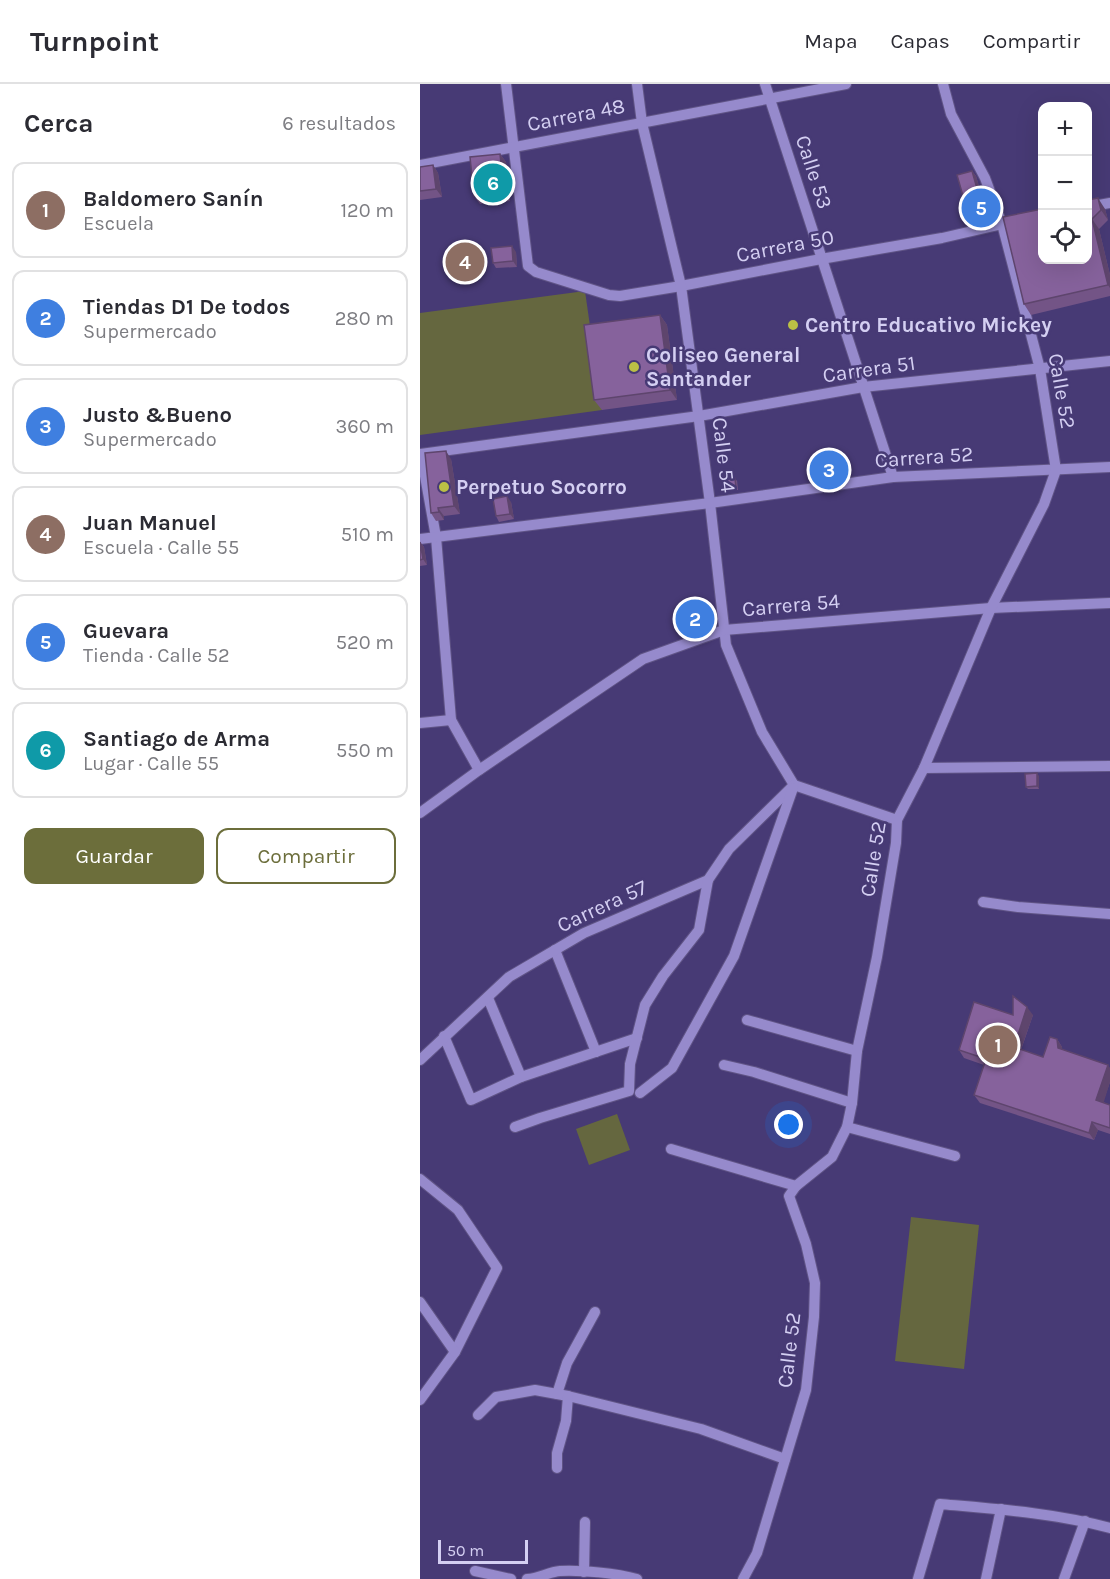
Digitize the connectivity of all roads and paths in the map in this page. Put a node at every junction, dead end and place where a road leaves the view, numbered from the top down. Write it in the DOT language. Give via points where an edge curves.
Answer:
graph roads {
  1 [pos="506,84"];
  2 [pos="637,84"];
  3 [pos="765,84"];
  4 [pos="846,84"];
  5 [pos="944,84"];
  6 [pos="770,98"];
  7 [pos="642,123"];
  8 [pos="514,147"];
  9 [pos="420,165"];
  10 [pos="1110,203"];
  11 [pos="1092,206"];
  12 [pos="1022,220"];
  13 [pos="1002,224"];
  14 [pos="822,259"];
  15 [pos="681,286"];
  16 [pos="1110,361"];
  17 [pos="1040,369"];
  18 [pos="863,387"];
  19 [pos="699,416"];
  20 [pos="420,454"];
  21 [pos="1110,467"];
  22 [pos="1056,470"];
  23 [pos="892,477"];
  24 [pos="710,503"];
  25 [pos="436,537"];
  26 [pos="420,539"];
  27 [pos="1110,603"];
  28 [pos="991,608"];
  29 [pos="724,630"];
  30 [pos="451,720"];
  31 [pos="420,723"];
  32 [pos="1110,766"];
  33 [pos="924,768"];
  34 [pos="479,770"];
  35 [pos="794,785"];
  36 [pos="420,813"];
  37 [pos="897,820"];
  38 [pos="708,880"];
  39 [pos="983,902"];
  40 [pos="1110,914"];
  41 [pos="555,950"];
  42 [pos="488,998"];
  43 [pos="747,1020"];
  44 [pos="444,1036"];
  45 [pos="637,1038"];
  46 [pos="857,1051"];
  47 [pos="596,1052"];
  48 [pos="420,1060"];
  49 [pos="724,1065"];
  50 [pos="521,1077"];
  51 [pos="634,1092"];
  52 [pos="852,1103"];
  53 [pos="515,1127"];
  54 [pos="848,1127"];
  55 [pos="670,1149"];
  56 [pos="955,1156"];
  57 [pos="420,1179"];
  58 [pos="796,1186"];
  59 [pos="420,1302"];
  60 [pos="595,1312"];
  61 [pos="455,1352"];
  62 [pos="557,1394"];
  63 [pos="568,1396"];
  64 [pos="420,1399"];
  65 [pos="478,1415"];
  66 [pos="785,1459"];
  67 [pos="557,1468"];
  68 [pos="1001,1509"];
  69 [pos="1085,1521"];
  70 [pos="585,1522"];
  71 [pos="1110,1528"];
  72 [pos="475,1571"];
  73 [pos="584,1572"];
  74 [pos="511,1579"];
  75 [pos="527,1579"];
  76 [pos="637,1579"];
  77 [pos="743,1579"];
  78 [pos="918,1579"];
  79 [pos="986,1579"];
  80 [pos="1064,1579"];
  1 -- 8 [label="street"];
  2 -- 7 [label="street, Calle 54"];
  3 -- 6 [label="street, Calle 53"];
  4 -- 6 [label="street, Carrera 48"];
  5 -- 13 [label="street, Calle 52" via="951,114 985,178"];
  6 -- 7 [label="street, Carrera 48"];
  6 -- 14 [label="street, Calle 53"];
  7 -- 8 [label="street, Carrera 48"];
  7 -- 15 [label="street, Calle 54"];
  8 -- 9 [label="street, Carrera 48"];
  8 -- 15 [label="street, Carrera 50" via="528,266 609,295"];
  10 -- 11 [label="street"];
  12 -- 13 [label="street, Carrera 50"];
  13 -- 14 [label="street, Carrera 50"];
  13 -- 17 [label="street, Calle 52"];
  14 -- 15 [label="street, Carrera 50"];
  14 -- 18 [label="street, Calle 53"];
  15 -- 19 [label="street, Calle 54"];
  16 -- 17 [label="street, Carrera 51"];
  17 -- 18 [label="street, Carrera 51"];
  17 -- 22 [label="street, Calle 52"];
  18 -- 19 [label="street, Carrera 51"];
  18 -- 23 [label="street, Calle 53"];
  19 -- 20 [label="street, Carrera 51"];
  19 -- 24 [label="street, Calle 54"];
  20 -- 25 [label="street"];
  21 -- 22 [label="street, Carrera 52"];
  22 -- 23 [label="street, Carrera 52"];
  22 -- 28 [label="street, Calle 52" via="1044,504"];
  23 -- 24 [label="street, Carrera 52"];
  24 -- 25 [label="street, Carrera 52"];
  24 -- 29 [label="street, Calle 54"];
  25 -- 26 [label="street, Carrera 52"];
  25 -- 30 [label="street"];
  27 -- 28 [label="street, Carrera 54"];
  28 -- 29 [label="street, Carrera 54"];
  28 -- 33 [label="street, Calle 52"];
  29 -- 34 [label="street, Carrera 54" via="643,659"];
  29 -- 35 [label="street, Calle 54" via="726,645 762,732"];
  30 -- 31 [label="street"];
  30 -- 34 [label="street"];
  32 -- 33 [label="street"];
  33 -- 37 [label="street, Calle 52"];
  34 -- 36 [label="street, Carrera 54"];
  35 -- 37 [label="street"];
  35 -- 38 [label="street" via="729,849"];
  35 -- 51 [label="street" via="734,956 672,1068"];
  37 -- 46 [label="street, Calle 52" via="877,957"];
  38 -- 41 [label="street, Carrera 57" via="584,933"];
  38 -- 45 [label="street" via="699,930 645,1005"];
  39 -- 40 [label="street"];
  41 -- 42 [label="street, Carrera 57" via="509,977"];
  41 -- 47 [label="street"];
  42 -- 44 [label="street, Carrera 57"];
  42 -- 50 [label="street"];
  43 -- 46 [label="street"];
  44 -- 48 [label="street, Carrera 57"];
  44 -- 50 [label="street" via="471,1100"];
  45 -- 47 [label="street"];
  45 -- 51 [label="street" via="630,1064"];
  46 -- 52 [label="street, Calle 52"];
  47 -- 50 [label="street"];
  49 -- 52 [label="street"];
  51 -- 53 [label="street"];
  52 -- 54 [label="street, Calle 52"];
  54 -- 56 [label="street"];
  54 -- 58 [label="street, Calle 52" via="832,1157"];
  55 -- 58 [label="street"];
  57 -- 61 [label="street" via="458,1210 497,1268"];
  58 -- 66 [label="street, Calle 52" via="789,1196 815,1283 814,1317 806,1390"];
  59 -- 61 [label="street"];
  60 -- 62 [label="street" via="567,1363"];
  61 -- 64 [label="street"];
  62 -- 63 [label="street"];
  62 -- 65 [label="street" via="535,1390 496,1397"];
  63 -- 66 [label="street" via="701,1429"];
  63 -- 67 [label="street"];
  66 -- 77 [label="street, Calle 52" via="757,1553"];
  68 -- 69 [label="street"];
  68 -- 78 [label="street" via="940,1504"];
  68 -- 79 [label="street"];
  69 -- 71 [label="street"];
  69 -- 80 [label="street"];
  70 -- 73 [label="street"];
  72 -- 74 [label="street"];
  73 -- 75 [label="street" via="557,1571"];
  73 -- 76 [label="street"];
}
